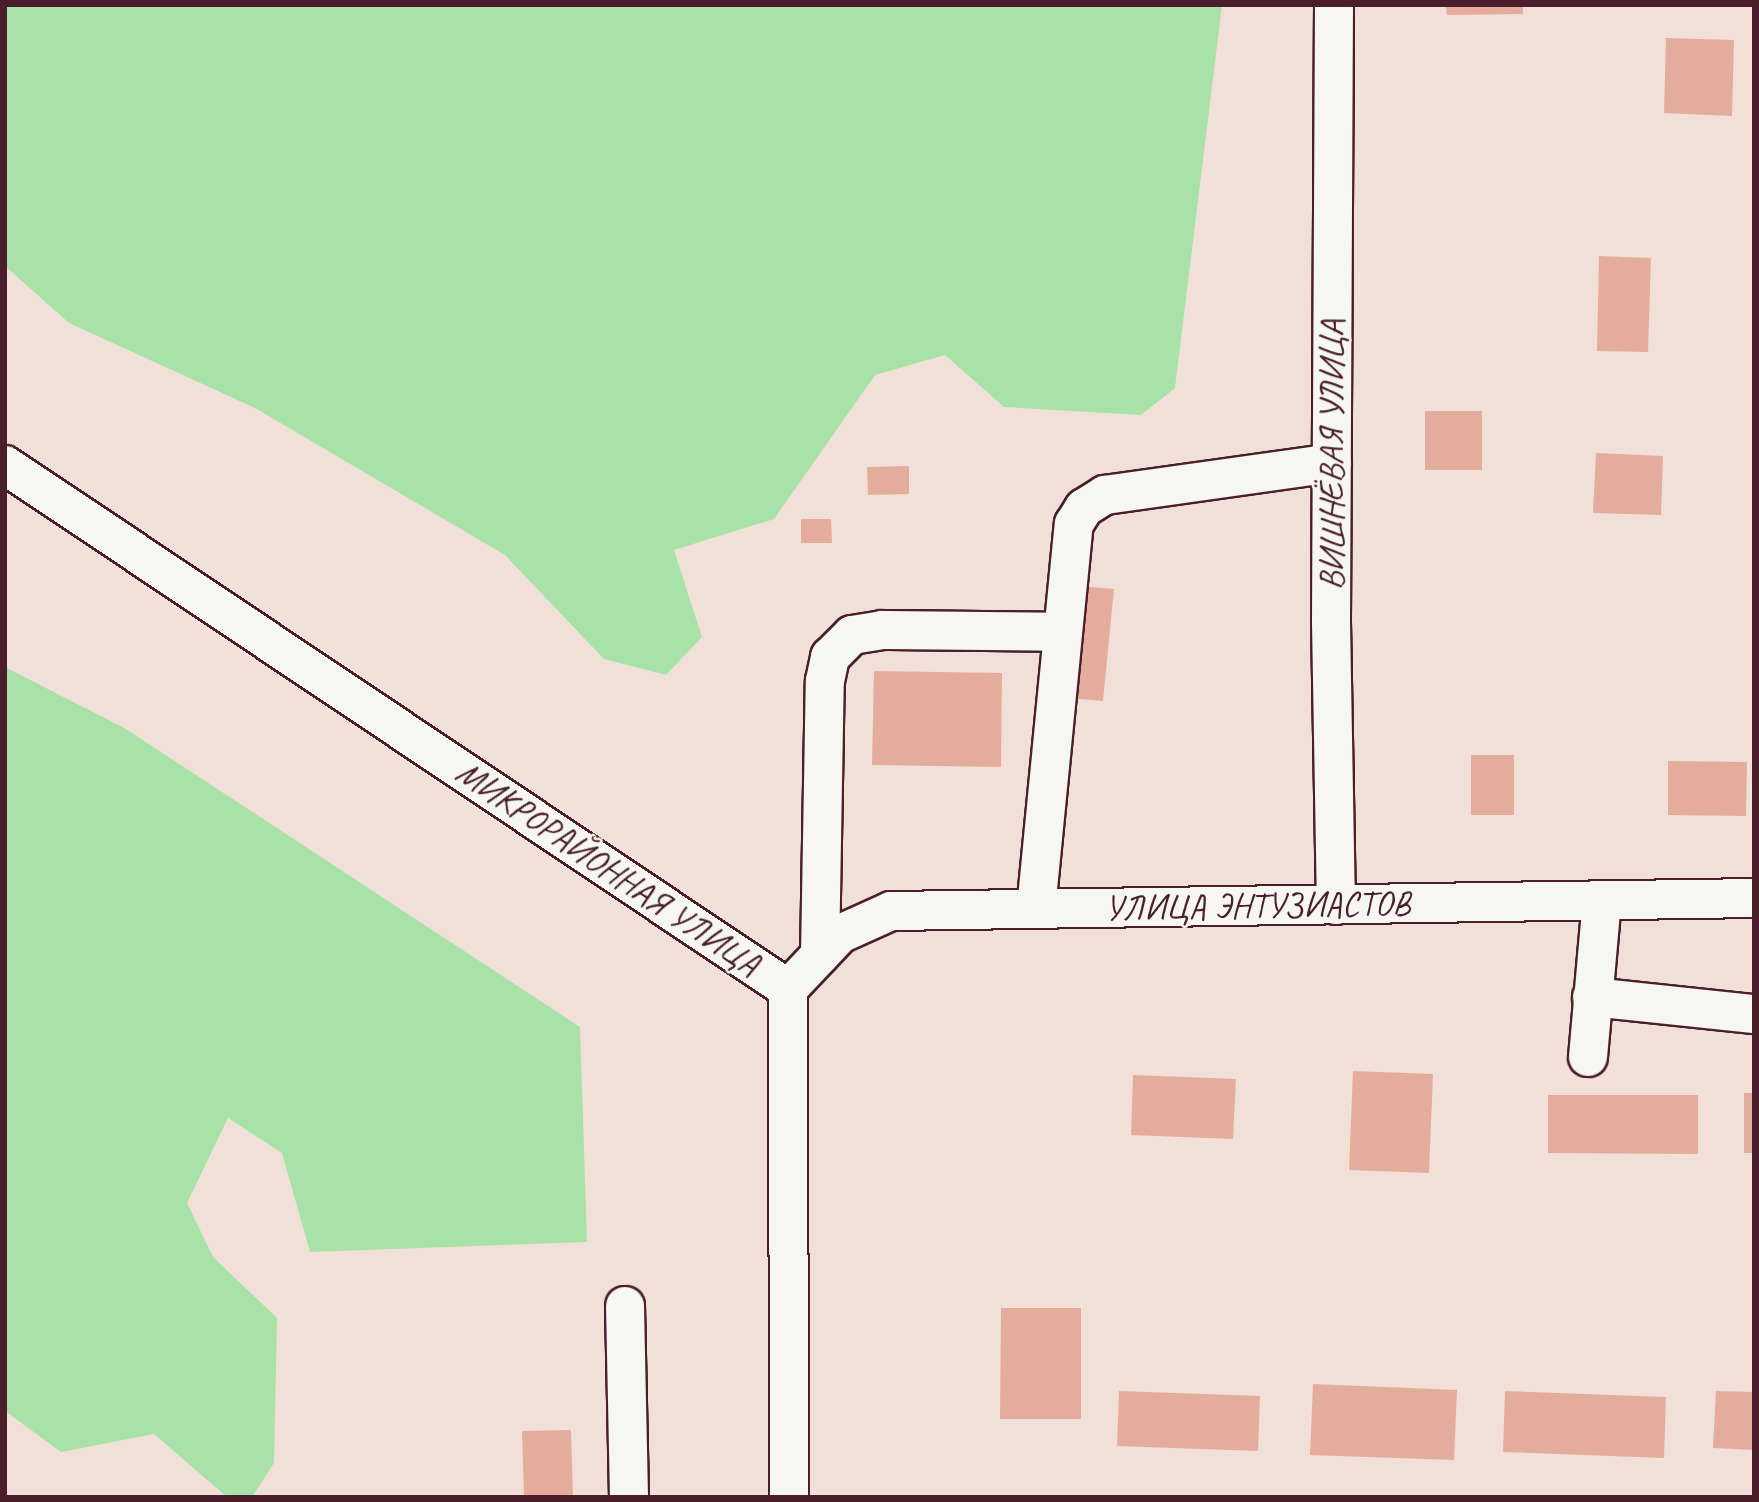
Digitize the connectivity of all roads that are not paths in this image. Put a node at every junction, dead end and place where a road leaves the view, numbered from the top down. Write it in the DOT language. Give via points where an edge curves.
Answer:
graph roads {
  1 [pos="1334,5"];
  2 [pos="1332,463"];
  3 [pos="5,465"];
  4 [pos="1063,632"];
  5 [pos="1754,898"];
  6 [pos="1602,901"];
  7 [pos="1336,905"];
  8 [pos="1036,909"];
  9 [pos="820,955"];
  10 [pos="788,989"];
  11 [pos="1592,997"];
  12 [pos="1754,1014"];
  13 [pos="1588,1057"];
  14 [pos="625,1306"];
  15 [pos="629,1497"];
  16 [pos="789,1497"];
  1 -- 2 [label="street, ВИШНЁВАЯ УЛИЦА"];
  2 -- 4 [label="street" via="1105,495 1084,508 1074,524"];
  2 -- 7 [label="street, ВИШНЁВАЯ УЛИЦА"];
  3 -- 10 [label="street, МИКРОРАЙОННАЯ УЛИЦА"];
  4 -- 8 [label="street"];
  4 -- 9 [label="street" via="882,630 852,635 830,657 825,681"];
  5 -- 6 [label="street, УЛИЦА ЭНТУЗИАСТОВ"];
  6 -- 7 [label="street, УЛИЦА ЭНТУЗИАСТОВ"];
  6 -- 11 [label="street"];
  7 -- 8 [label="street, УЛИЦА ЭНТУЗИАСТОВ"];
  8 -- 9 [label="street, УЛИЦА ЭНТУЗИАСТОВ" via="891,911 840,934"];
  9 -- 10 [label="street, УЛИЦА ЭНТУЗИАСТОВ"];
  10 -- 16 [label="street, МИКРОРАЙОННАЯ УЛИЦА"];
  11 -- 12 [label="street"];
  11 -- 13 [label="street"];
  14 -- 15 [label="street"];
}
